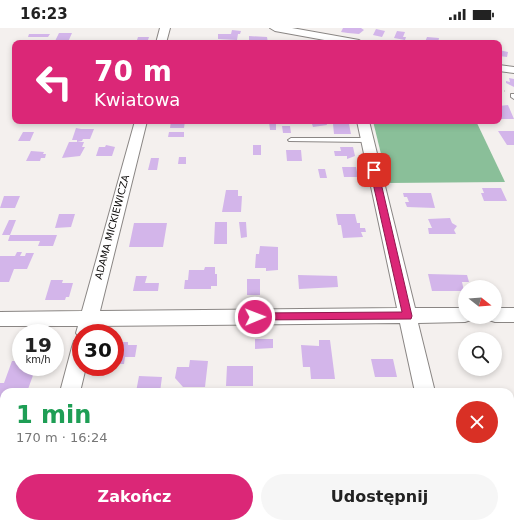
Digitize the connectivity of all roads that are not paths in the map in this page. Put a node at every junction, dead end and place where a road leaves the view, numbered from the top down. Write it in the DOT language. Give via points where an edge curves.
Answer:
graph roads {
  1 [pos="165,28"];
  2 [pos="275,28"];
  3 [pos="162,40"];
  4 [pos="339,40"];
  5 [pos="502,68"];
  6 [pos="514,70"];
  7 [pos="139,124"];
  8 [pos="364,124"];
  9 [pos="291,140"];
  10 [pos="367,140"];
  11 [pos="502,315"];
  12 [pos="514,315"];
  13 [pos="407,316"];
  14 [pos="458,316"];
  15 [pos="0,319"];
  16 [pos="88,324"];
  17 [pos="72,325"];
  18 [pos="124,325"];
  19 [pos="74,376"];
  20 [pos="71,388"];
  21 [pos="424,388"];
  1 -- 3 [label="street"];
  2 -- 4 [label="street"];
  5 -- 6 [label="street"];
  7 -- 16 [label="street, ADAMA MICKIEWICZA"];
  8 -- 10 [label="street"];
  9 -- 10 [label="lane"];
  10 -- 13 [label="street"];
  11 -- 12 [label="street"];
  13 -- 14 [label="street"];
  13 -- 18 [label="street"];
  13 -- 21 [label="street"];
  15 -- 17 [label="street"];
  19 -- 20 [label="street"];
}
